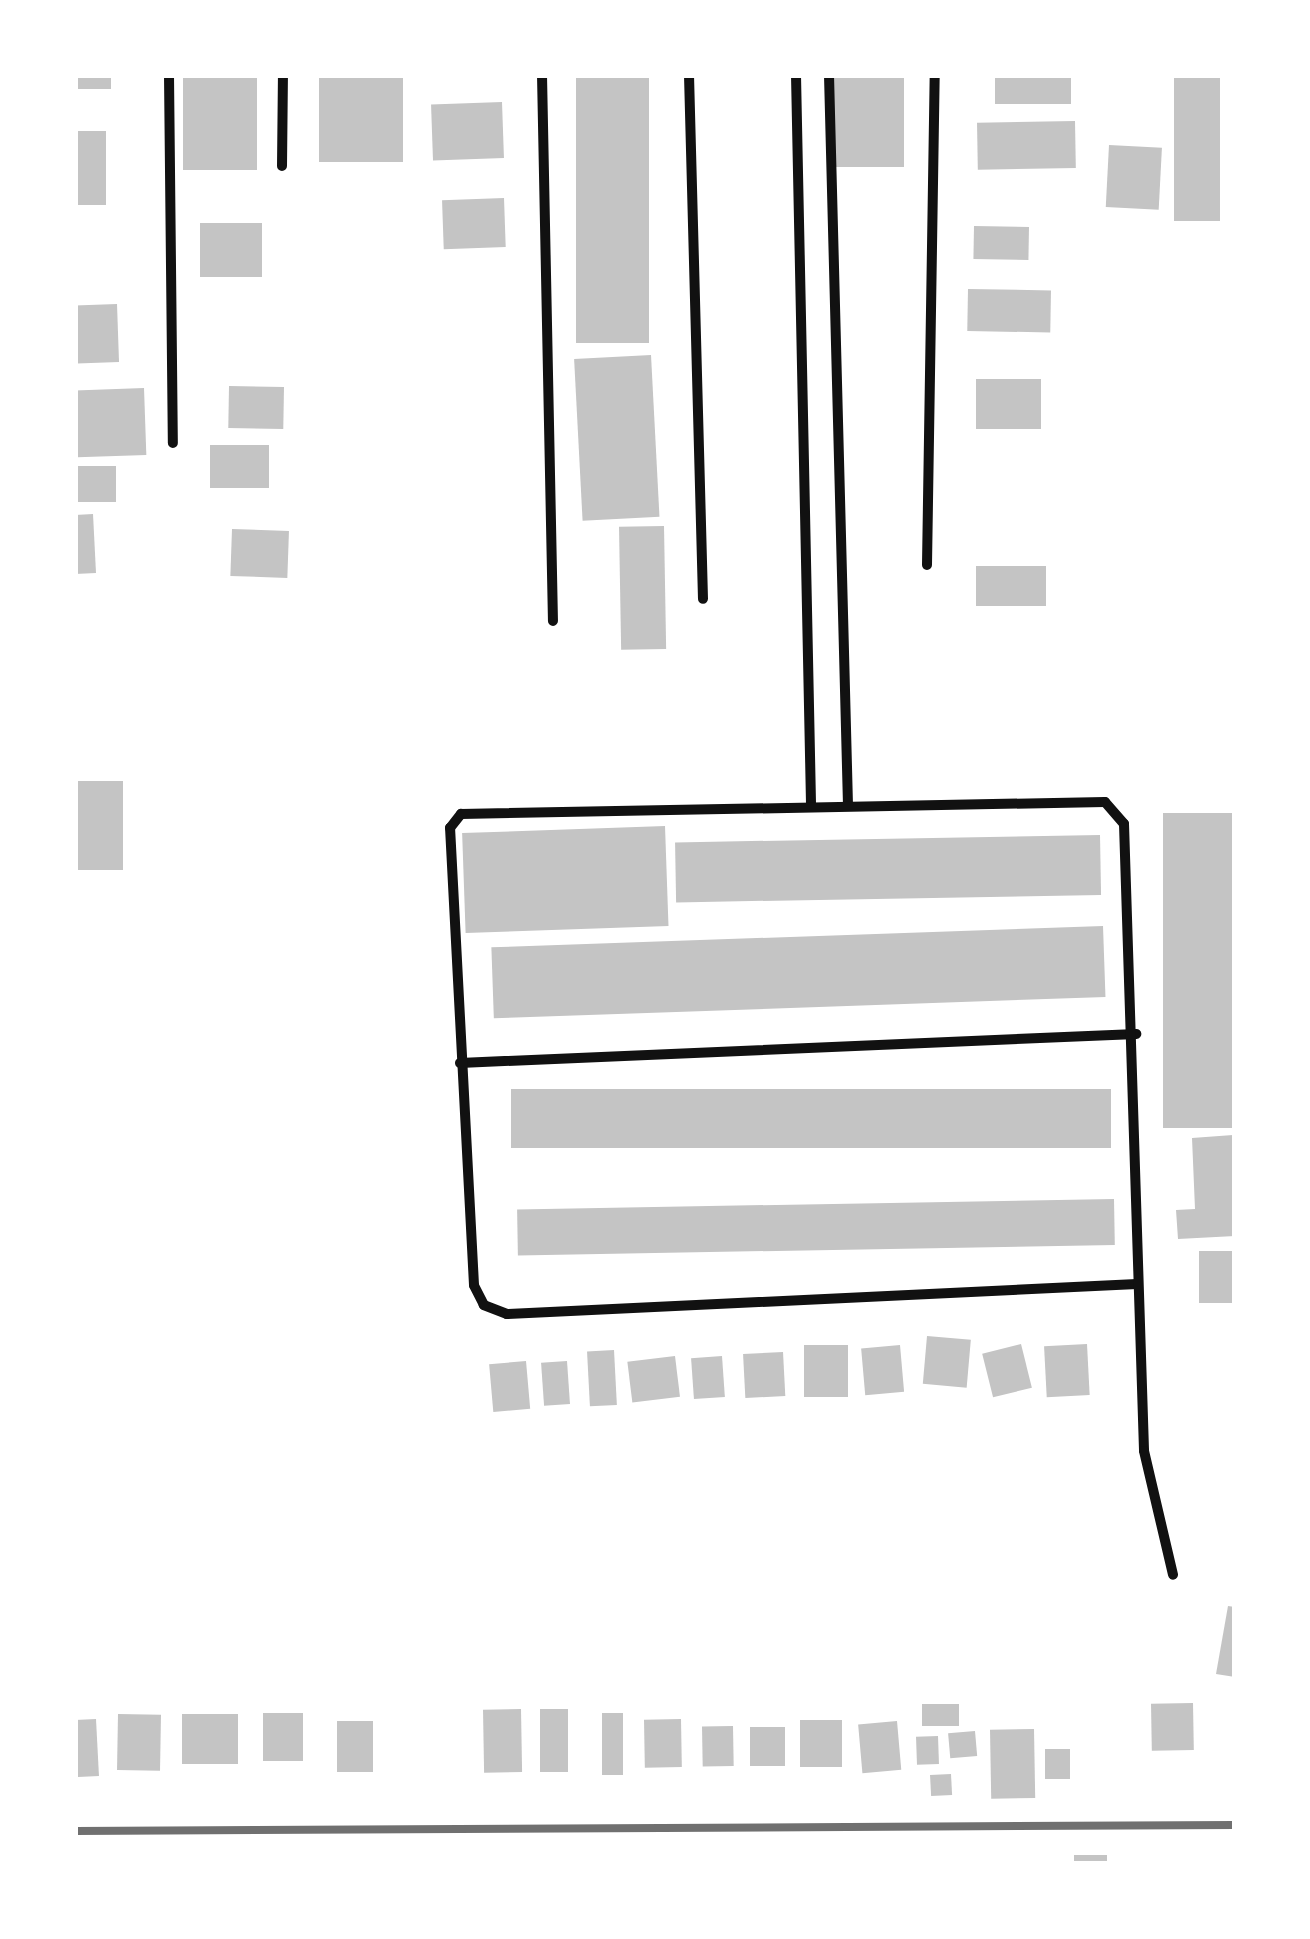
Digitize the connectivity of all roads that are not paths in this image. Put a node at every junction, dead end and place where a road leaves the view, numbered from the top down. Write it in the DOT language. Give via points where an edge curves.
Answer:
graph roads {
  1 [pos="169,75"];
  2 [pos="282,75"];
  3 [pos="542,75"];
  4 [pos="689,75"];
  5 [pos="796,75"];
  6 [pos="829,75"];
  7 [pos="935,75"];
  8 [pos="282,166"];
  9 [pos="173,443"];
  10 [pos="927,566"];
  11 [pos="703,599"];
  12 [pos="554,621"];
  13 [pos="810,805"];
  14 [pos="848,806"];
  15 [pos="1136,1034"];
  16 [pos="460,1063"];
  17 [pos="1137,1284"];
  18 [pos="1173,1575"];
  1 -- 9 [label="street"];
  2 -- 8 [label="street"];
  3 -- 12 [label="street"];
  4 -- 11 [label="street"];
  5 -- 13 [label="street"];
  6 -- 14 [label="street"];
  7 -- 10 [label="street"];
  13 -- 14 [label="street"];
  13 -- 16 [label="street" via="461,814 446,841"];
  14 -- 15 [label="street" via="1105,802 1124,824"];
  15 -- 16 [label="street"];
  15 -- 17 [label="street"];
  16 -- 17 [label="street" via="474,1285 484,1305 507,1314"];
  17 -- 18 [label="street" via="1144,1451"];
}
